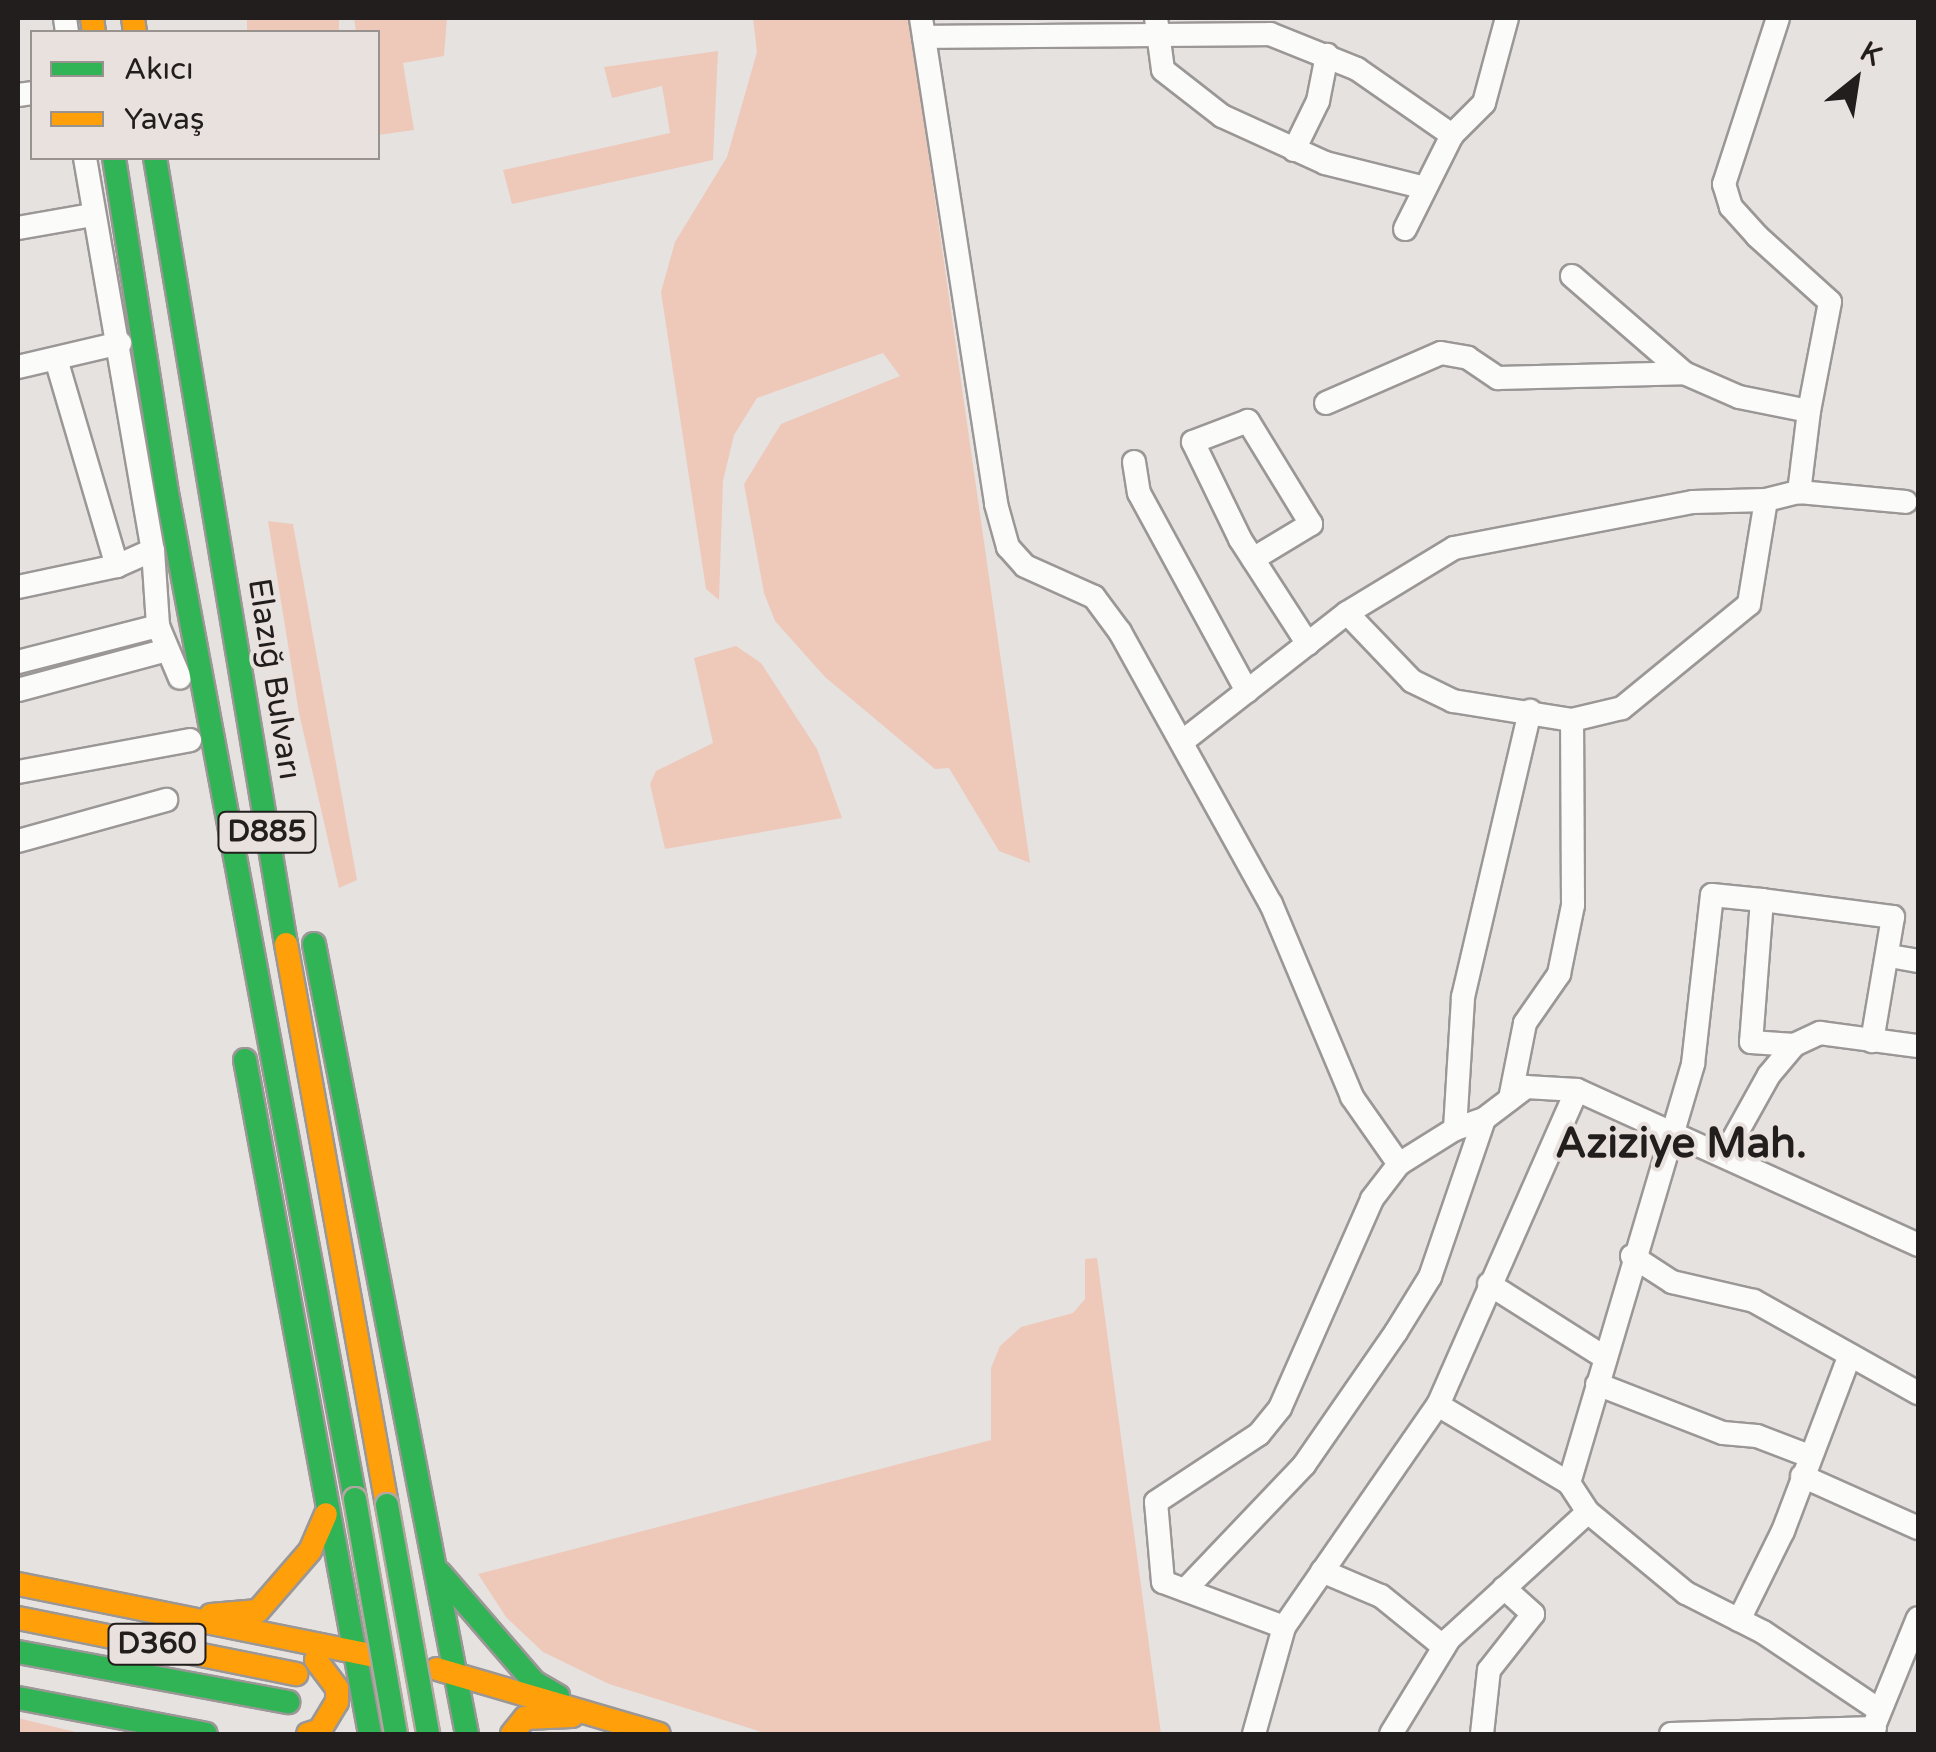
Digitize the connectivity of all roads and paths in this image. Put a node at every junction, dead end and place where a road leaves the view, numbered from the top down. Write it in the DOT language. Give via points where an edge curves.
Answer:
graph roads {
  1 [pos="1507,18"];
  2 [pos="1778,18"];
  3 [pos="923,27"];
  4 [pos="1156,28"];
  5 [pos="1328,55"];
  6 [pos="1452,135"];
  7 [pos="1294,150"];
  8 [pos="85,160"];
  9 [pos="114,160"];
  10 [pos="156,160"];
  11 [pos="1425,188"];
  12 [pos="92,215"];
  13 [pos="18,228"];
  14 [pos="1405,229"];
  15 [pos="1572,276"];
  16 [pos="120,343"];
  17 [pos="56,359"];
  18 [pos="18,367"];
  19 [pos="1684,373"];
  20 [pos="1326,402"];
  21 [pos="1808,411"];
  22 [pos="1134,462"];
  23 [pos="208,482"];
  24 [pos="1799,492"];
  25 [pos="168,498"];
  26 [pos="1766,500"];
  27 [pos="1906,502"];
  28 [pos="153,550"];
  29 [pos="1253,558"];
  30 [pos="117,566"];
  31 [pos="18,587"];
  32 [pos="1347,613"];
  33 [pos="158,626"];
  34 [pos="1308,644"];
  35 [pos="164,651"];
  36 [pos="18,662"];
  37 [pos="180,678"];
  38 [pos="18,690"];
  39 [pos="1247,691"];
  40 [pos="1530,711"];
  41 [pos="1572,720"];
  42 [pos="1183,740"];
  43 [pos="190,749"];
  44 [pos="18,772"];
  45 [pos="166,800"];
  46 [pos="288,804"];
  47 [pos="18,841"];
  48 [pos="1762,900"];
  49 [pos="308,912"];
  50 [pos="1890,956"];
  51 [pos="1918,961"];
  52 [pos="238,1026"];
  53 [pos="1872,1042"];
  54 [pos="1794,1045"];
  55 [pos="1918,1046"];
  56 [pos="1576,1090"];
  57 [pos="1510,1100"];
  58 [pos="1484,1119"];
  59 [pos="1455,1129"];
  60 [pos="1677,1131"];
  61 [pos="1725,1154"];
  62 [pos="1399,1164"];
  63 [pos="1918,1246"];
  64 [pos="1632,1256"];
  65 [pos="1489,1284"];
  66 [pos="1850,1355"];
  67 [pos="1604,1357"];
  68 [pos="1596,1384"];
  69 [pos="1918,1392"];
  70 [pos="1438,1405"];
  71 [pos="1805,1466"];
  72 [pos="1570,1483"];
  73 [pos="1588,1512"];
  74 [pos="326,1514"];
  75 [pos="1918,1528"];
  76 [pos="429,1558"];
  77 [pos="1322,1570"];
  78 [pos="18,1584"];
  79 [pos="1504,1588"];
  80 [pos="1186,1590"];
  81 [pos="170,1617"];
  82 [pos="18,1618"];
  83 [pos="1740,1620"];
  84 [pos="1284,1626"];
  85 [pos="1916,1630"];
  86 [pos="299,1641"];
  87 [pos="1444,1647"];
  88 [pos="352,1651"];
  89 [pos="18,1652"];
  90 [pos="296,1674"];
  91 [pos="458,1674"];
  92 [pos="18,1698"];
  93 [pos="288,1702"];
  94 [pos="596,1718"];
  95 [pos="1875,1724"];
  96 [pos="1725,1732"];
  97 [pos="206,1734"];
  98 [pos="308,1734"];
  99 [pos="370,1734"];
  100 [pos="396,1734"];
  101 [pos="428,1734"];
  102 [pos="467,1734"];
  103 [pos="512,1734"];
  104 [pos="658,1734"];
  105 [pos="1254,1734"];
  106 [pos="1391,1734"];
  107 [pos="1482,1734"];
  108 [pos="1670,1734"];
  1 -- 6 [label="street" via="1484,103"];
  2 -- 21 [label="street" via="1724,184 1731,207 1756,236 1830,302"];
  3 -- 4 [label="street"];
  3 -- 42 [label="street" via="1008,547 1025,566 1094,596"];
  4 -- 5 [label="street" via="1270,34"];
  4 -- 7 [label="street" via="1163,70 1192,94"];
  5 -- 6 [label="street"];
  5 -- 7 [label="street" via="1318,101"];
  6 -- 11 [label="street"];
  7 -- 11 [label="street" via="1362,176"];
  8 -- 12 [label="street"];
  9 -- 25 [label="highway, D885"];
  10 -- 23 [label="highway, Elazığ Bulvarı / D885"];
  11 -- 14 [label="street"];
  12 -- 13 [label="street"];
  12 -- 16 [label="street"];
  15 -- 19 [label="street"];
  16 -- 17 [label="street"];
  16 -- 28 [label="street"];
  17 -- 18 [label="street"];
  17 -- 30 [label="street"];
  19 -- 20 [label="street" via="1498,378 1468,358 1441,353"];
  19 -- 21 [label="street" via="1739,396"];
  21 -- 24 [label="street"];
  22 -- 39 [label="street" via="1139,494"];
  23 -- 46 [label="highway"];
  23 -- 101 [label="highway, Elazığ Bulvarı / D885, bridge"];
  24 -- 26 [label="street"];
  24 -- 27 [label="street"];
  25 -- 37 [label="highway"];
  25 -- 100 [label="highway, D885, bridge"];
  26 -- 32 [label="street" via="1694,502 1454,548"];
  26 -- 41 [label="street" via="1749,604 1654,688 1622,708"];
  28 -- 30 [label="street"];
  28 -- 33 [label="street"];
  29 -- 29 [label="street" via="1312,524 1248,421 1193,442"];
  29 -- 34 [label="street"];
  30 -- 31 [label="street"];
  32 -- 34 [label="street"];
  32 -- 40 [label="street" via="1412,681 1453,701"];
  33 -- 35 [label="street"];
  33 -- 36 [label="street"];
  34 -- 39 [label="street"];
  35 -- 37 [label="street"];
  35 -- 38 [label="street"];
  37 -- 43 [label="highway"];
  39 -- 42 [label="street"];
  40 -- 41 [label="street"];
  40 -- 59 [label="street" via="1463,997"];
  41 -- 57 [label="street" via="1573,905 1559,974 1525,1023"];
  42 -- 62 [label="street" via="1224,829 1271,904 1352,1097"];
  43 -- 44 [label="street"];
  45 -- 47 [label="street"];
  48 -- 50 [label="street" via="1892,917"];
  48 -- 54 [label="street" via="1751,1042"];
  48 -- 60 [label="street" via="1712,896 1693,1064"];
  49 -- 76 [label="highway"];
  50 -- 51 [label="street"];
  50 -- 53 [label="street"];
  52 -- 74 [label="highway"];
  53 -- 54 [label="street" via="1820,1034"];
  53 -- 55 [label="street"];
  54 -- 61 [label="street" via="1769,1074"];
  56 -- 57 [label="street" via="1526,1087"];
  56 -- 60 [label="street"];
  56 -- 65 [label="street"];
  57 -- 58 [label="street"];
  58 -- 59 [label="street"];
  58 -- 80 [label="street" via="1430,1277 1396,1332 1304,1466"];
  59 -- 62 [label="street"];
  60 -- 61 [label="street"];
  60 -- 64 [label="street"];
  61 -- 63 [label="street"];
  62 -- 80 [label="street" via="1372,1199 1280,1408 1259,1434 1156,1502 1163,1582"];
  64 -- 66 [label="street" via="1672,1282 1754,1301"];
  64 -- 67 [label="street"];
  65 -- 67 [label="street"];
  65 -- 70 [label="street"];
  66 -- 69 [label="street"];
  66 -- 71 [label="street"];
  67 -- 68 [label="street"];
  68 -- 71 [label="street" via="1723,1433 1757,1436"];
  68 -- 72 [label="street"];
  70 -- 72 [label="street"];
  70 -- 77 [label="street"];
  71 -- 75 [label="street"];
  71 -- 83 [label="street"];
  72 -- 73 [label="street"];
  73 -- 79 [label="street"];
  73 -- 83 [label="street" via="1686,1593"];
  74 -- 81 [label="highway" via="310,1551 258,1610"];
  74 -- 88 [label="highway"];
  76 -- 91 [label="highway"];
  76 -- 94 [label="highway" via="534,1682"];
  77 -- 84 [label="street"];
  77 -- 87 [label="street" via="1382,1596"];
  78 -- 81 [label="highway"];
  79 -- 87 [label="street"];
  79 -- 107 [label="street" via="1534,1614 1489,1670"];
  80 -- 84 [label="street"];
  81 -- 86 [label="highway"];
  82 -- 90 [label="highway, D360"];
  83 -- 95 [label="street"];
  84 -- 105 [label="street"];
  85 -- 95 [label="street"];
  86 -- 88 [label="highway"];
  86 -- 98 [label="highway" via="338,1688 333,1714"];
  87 -- 106 [label="street"];
  88 -- 91 [label="highway"];
  88 -- 99 [label="highway"];
  89 -- 93 [label="highway, D360"];
  91 -- 94 [label="highway"];
  91 -- 102 [label="highway"];
  92 -- 97 [label="highway, D360"];
  94 -- 103 [label="highway" via="546,1714 525,1718"];
  94 -- 104 [label="highway"];
  95 -- 96 [label="street"];
  96 -- 108 [label="street"];
}
